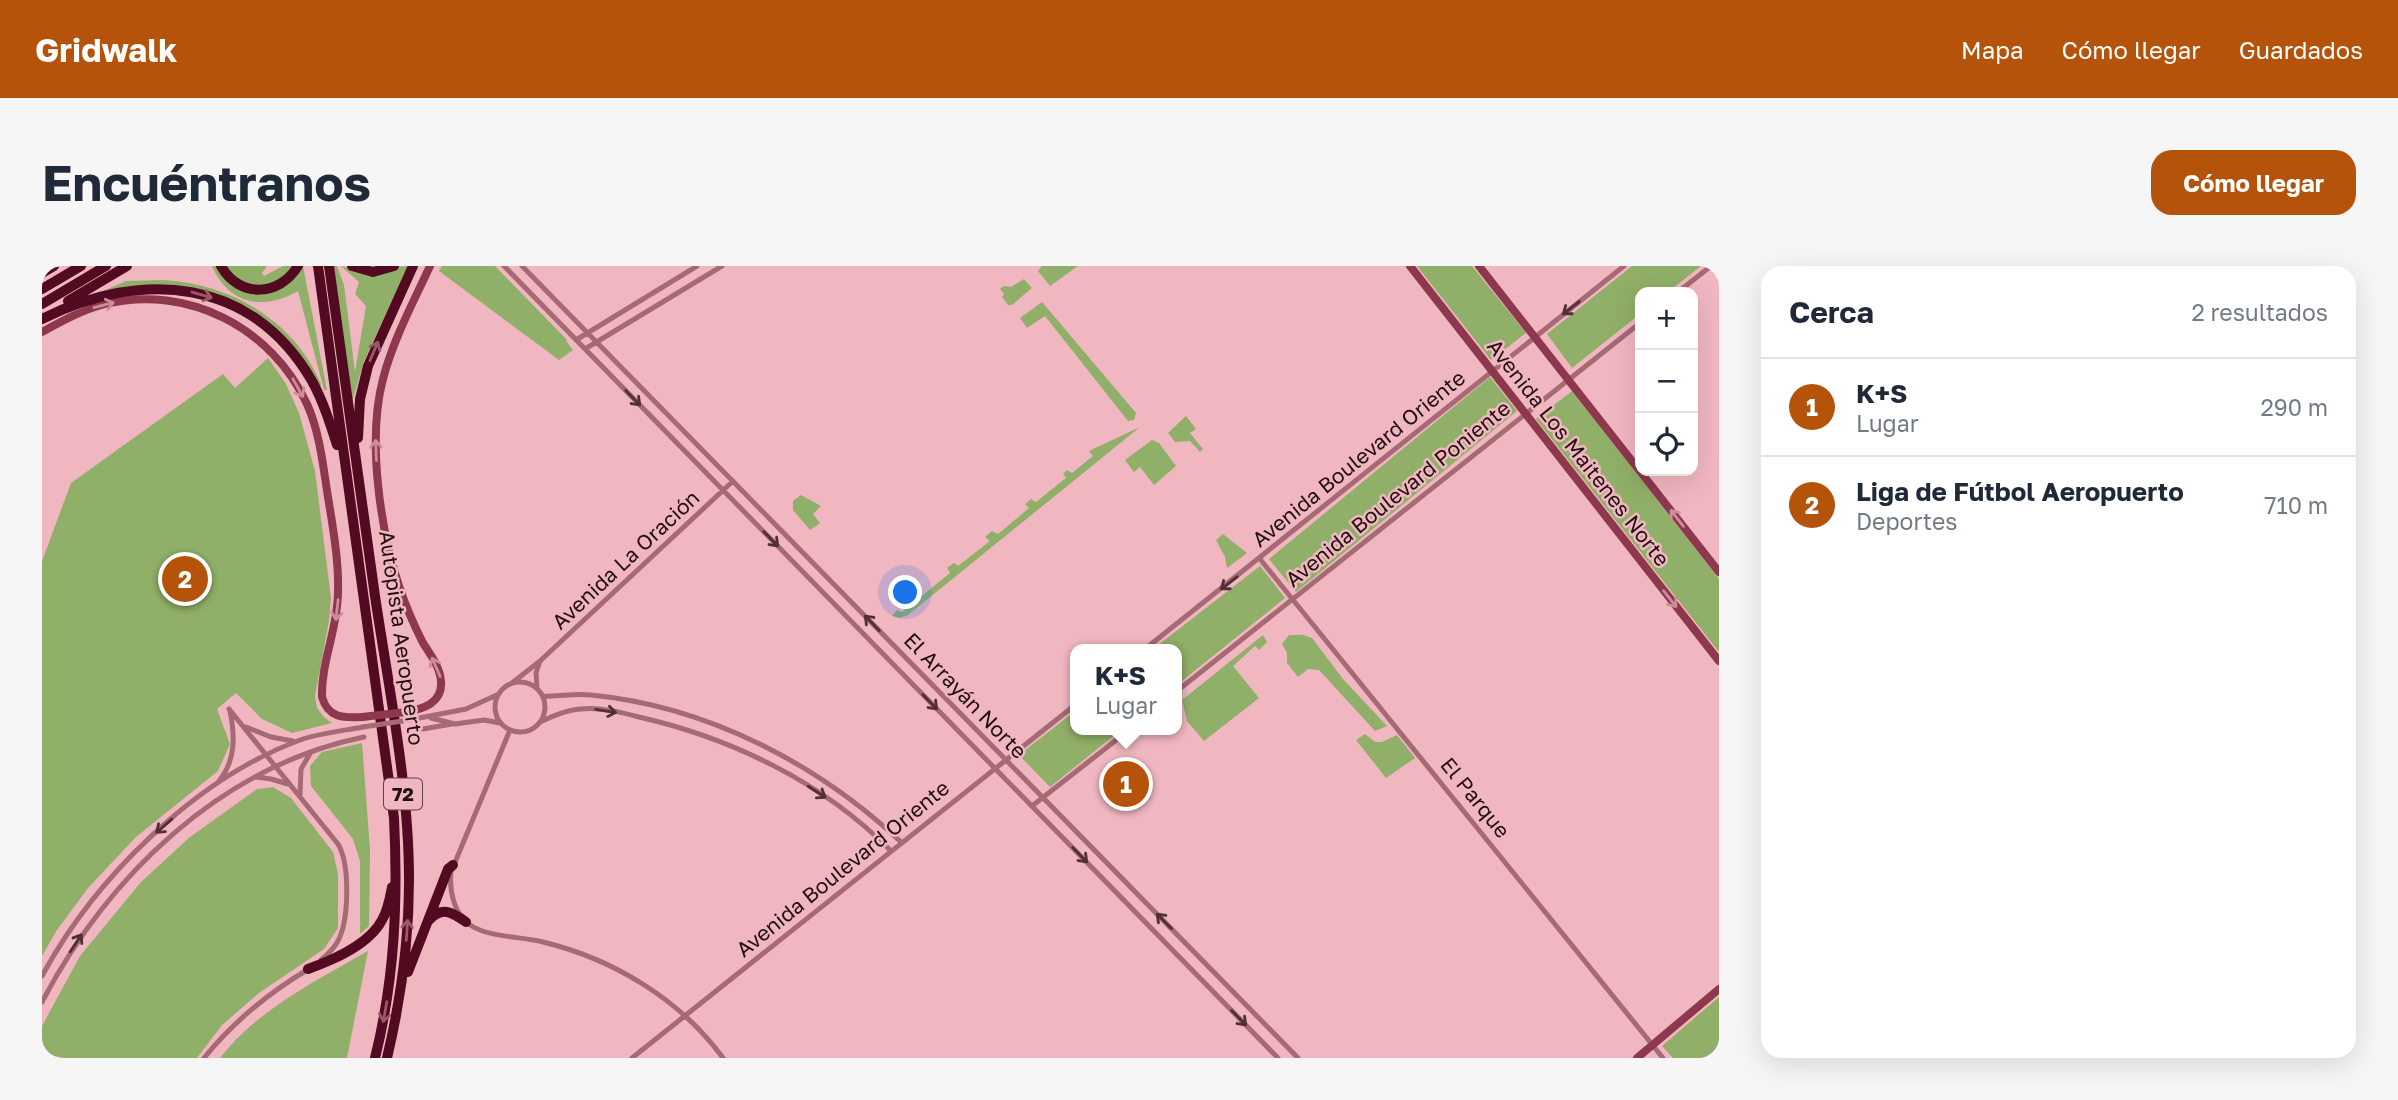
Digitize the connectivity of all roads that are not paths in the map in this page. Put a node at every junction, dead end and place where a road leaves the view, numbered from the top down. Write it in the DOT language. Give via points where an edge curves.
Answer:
graph roads {
  1 [pos="54,266"];
  2 [pos="81,266"];
  3 [pos="106,266"];
  4 [pos="127,266"];
  5 [pos="221,266"];
  6 [pos="298,266"];
  7 [pos="318,266"];
  8 [pos="329,266"];
  9 [pos="352,266"];
  10 [pos="394,266"];
  11 [pos="414,266"];
  12 [pos="430,266"];
  13 [pos="504,266"];
  14 [pos="522,266"];
  15 [pos="697,266"];
  16 [pos="722,266"];
  17 [pos="1410,266"];
  18 [pos="1479,266"];
  19 [pos="1624,266"];
  20 [pos="1711,266"];
  21 [pos="42,273"];
  22 [pos="1684,287"];
  23 [pos="42,289"];
  24 [pos="42,304"];
  25 [pos="42,318"];
  26 [pos="1635,327"];
  27 [pos="42,332"];
  28 [pos="588,332"];
  29 [pos="1535,337"];
  30 [pos="576,340"];
  31 [pos="597,342"];
  32 [pos="585,349"];
  33 [pos="1492,372"];
  34 [pos="1569,379"];
  35 [pos="1525,414"];
  36 [pos="351,466"];
  37 [pos="733,481"];
  38 [pos="723,490"];
  39 [pos="1260,558"];
  40 [pos="1719,572"];
  41 [pos="1294,598"];
  42 [pos="1151,644"];
  43 [pos="540,661"];
  44 [pos="1719,661"];
  45 [pos="512,683"];
  46 [pos="1182,687"];
  47 [pos="537,688"];
  48 [pos="499,694"];
  49 [pos="543,696"];
  50 [pos="1070,709"];
  51 [pos="407,716"];
  52 [pos="421,718"];
  53 [pos="362,722"];
  54 [pos="540,722"];
  55 [pos="455,724"];
  56 [pos="501,724"];
  57 [pos="243,725"];
  58 [pos="423,729"];
  59 [pos="510,730"];
  60 [pos="1123,735"];
  61 [pos="364,737"];
  62 [pos="299,741"];
  63 [pos="313,749"];
  64 [pos="266,755"];
  65 [pos="1005,760"];
  66 [pos="276,767"];
  67 [pos="995,768"];
  68 [pos="253,777"];
  69 [pos="217,784"];
  70 [pos="291,785"];
  71 [pos="301,797"];
  72 [pos="1042,798"];
  73 [pos="1032,806"];
  74 [pos="901,842"];
  75 [pos="890,850"];
  76 [pos="453,864"];
  77 [pos="396,871"];
  78 [pos="467,922"];
  79 [pos="427,923"];
  80 [pos="308,969"];
  81 [pos="42,976"];
  82 [pos="1719,989"];
  83 [pos="400,998"];
  84 [pos="42,1002"];
  85 [pos="685,1016"];
  86 [pos="1652,1045"];
  87 [pos="204,1058"];
  88 [pos="374,1058"];
  89 [pos="387,1058"];
  90 [pos="632,1058"];
  91 [pos="723,1058"];
  92 [pos="1278,1058"];
  93 [pos="1298,1058"];
  94 [pos="1637,1058"];
  95 [pos="1662,1058"];
  1 -- 21 [label="highway"];
  2 -- 23 [label="highway"];
  3 -- 24 [label="highway"];
  4 -- 25 [label="highway"];
  5 -- 6 [label="highway" via="234,283 257,291 279,285"];
  7 -- 36 [label="highway, Autopista Aeropuerto / 72"];
  8 -- 36 [label="highway, Autopista Aeropuerto / 72"];
  9 -- 10 [label="highway" via="373,272"];
  36 -- 11 [label="highway, one-way" via="365,376"];
  51 -- 12 [label="street, one-way" via="432,703 441,680 394,569 378,476 376,425 387,366"];
  13 -- 30 [label="street, El Arrayán Norte"];
  14 -- 28 [label="street, El Arrayán Norte"];
  15 -- 28 [label="street"];
  16 -- 31 [label="street"];
  17 -- 33 [label="street, Avenida Los Maitenes Norte"];
  18 -- 29 [label="street"];
  19 -- 29 [label="street, Avenida Boulevard Oriente, one-way"];
  20 -- 22 [label="street"];
  25 -- 36 [label="highway, one-way" via="97,296 137,289 188,291 234,307 274,333 305,370"];
  26 -- 34 [label="street, Avenida Boulevard Poniente"];
  27 -- 53 [label="street, one-way" via="103,305 173,301 232,321 285,367 316,428 337,569 337,612 322,697 335,716"];
  28 -- 30 [label="street"];
  28 -- 31 [label="street, El Arrayán Norte"];
  29 -- 33 [label="street, Avenida Boulevard Oriente"];
  29 -- 34 [label="street"];
  30 -- 32 [label="street, El Arrayán Norte"];
  31 -- 32 [label="street"];
  31 -- 37 [label="street, El Arrayán Norte"];
  32 -- 38 [label="street, El Arrayán Norte, one-way"];
  33 -- 35 [label="street, Avenida Los Maitenes Norte"];
  33 -- 39 [label="street, Avenida Boulevard Oriente"];
  34 -- 35 [label="street, Avenida Boulevard Poniente"];
  40 -- 34 [label="street, one-way"];
  35 -- 41 [label="street, Avenida Boulevard Poniente"];
  35 -- 44 [label="street, Avenida Los Maitenes Norte, one-way"];
  36 -- 77 [label="highway, Autopista Aeropuerto / 72" via="390,783"];
  83 -- 36 [label="highway, Autopista Aeropuerto / 72, one-way" via="408,914 405,815"];
  37 -- 38 [label="street, Avenida La Oración"];
  65 -- 37 [label="street, El Arrayán Norte, one-way"];
  38 -- 43 [label="street, Avenida La Oración"];
  38 -- 67 [label="street, El Arrayán Norte, one-way"];
  39 -- 41 [label="street, El Parque"];
  39 -- 42 [label="street, Avenida Boulevard Oriente, one-way"];
  41 -- 46 [label="street, Avenida Boulevard Poniente"];
  41 -- 86 [label="street, El Parque"];
  43 -- 45 [label="street, Avenida La Oración"];
  43 -- 47 [label="street"];
  45 -- 47 [label="street"];
  45 -- 48 [label="street"];
  47 -- 49 [label="street"];
  48 -- 52 [label="street" via="466,709"];
  48 -- 56 [label="street" via="495,711"];
  49 -- 54 [label="street" via="545,710"];
  49 -- 74 [label="street" via="587,694 628,701 731,732 826,782"];
  50 -- 65 [label="street, Avenida Boulevard Oriente"];
  51 -- 52 [label="street"];
  51 -- 53 [label="street, bridge"];
  52 -- 55 [label="street"];
  53 -- 62 [label="street"];
  54 -- 59 [label="street" via="528,732"];
  54 -- 75 [label="street, one-way" via="570,710 598,709 701,734 812,788"];
  55 -- 56 [label="street" via="484,720"];
  55 -- 58 [label="street"];
  56 -- 59 [label="street"];
  57 -- 62 [label="street" via="279,739"];
  57 -- 64 [label="street"];
  57 -- 69 [label="street" via="229,709 233,747"];
  59 -- 76 [label="street"];
  60 -- 72 [label="street"];
  61 -- 63 [label="street"];
  62 -- 64 [label="street"];
  63 -- 66 [label="street"];
  63 -- 71 [label="street" via="301,769"];
  64 -- 66 [label="street"];
  64 -- 69 [label="street"];
  65 -- 67 [label="street, Avenida Boulevard Oriente"];
  65 -- 72 [label="street, El Arrayán Norte"];
  66 -- 68 [label="street"];
  66 -- 70 [label="street"];
  67 -- 73 [label="street, El Arrayán Norte"];
  67 -- 74 [label="street, Avenida Boulevard Oriente"];
  68 -- 70 [label="street"];
  84 -- 68 [label="street, one-way" via="87,928 138,867 196,816"];
  69 -- 81 [label="street, one-way" via="113,875 75,922"];
  70 -- 71 [label="street"];
  71 -- 80 [label="street" via="344,854 346,873 340,936 328,954"];
  72 -- 73 [label="street"];
  93 -- 72 [label="street, El Arrayán Norte, one-way"];
  73 -- 92 [label="street, El Arrayán Norte, one-way"];
  74 -- 75 [label="street, Avenida Boulevard Oriente"];
  75 -- 85 [label="street, Avenida Boulevard Oriente"];
  76 -- 78 [label="street" via="452,896"];
  76 -- 79 [label="highway"];
  77 -- 80 [label="highway" via="386,913 377,928 360,943"];
  77 -- 88 [label="highway, Autopista Aeropuerto / 72, one-way" via="391,977"];
  78 -- 79 [label="highway" via="446,911"];
  78 -- 85 [label="street" via="484,931 548,943 598,960 640,982"];
  79 -- 83 [label="highway"];
  80 -- 87 [label="street" via="248,1010"];
  82 -- 86 [label="street"];
  83 -- 89 [label="highway, Autopista Aeropuerto / 72"];
  85 -- 90 [label="street, Avenida Boulevard Oriente"];
  85 -- 91 [label="street"];
  86 -- 94 [label="street"];
  86 -- 95 [label="street, El Parque"];
}
